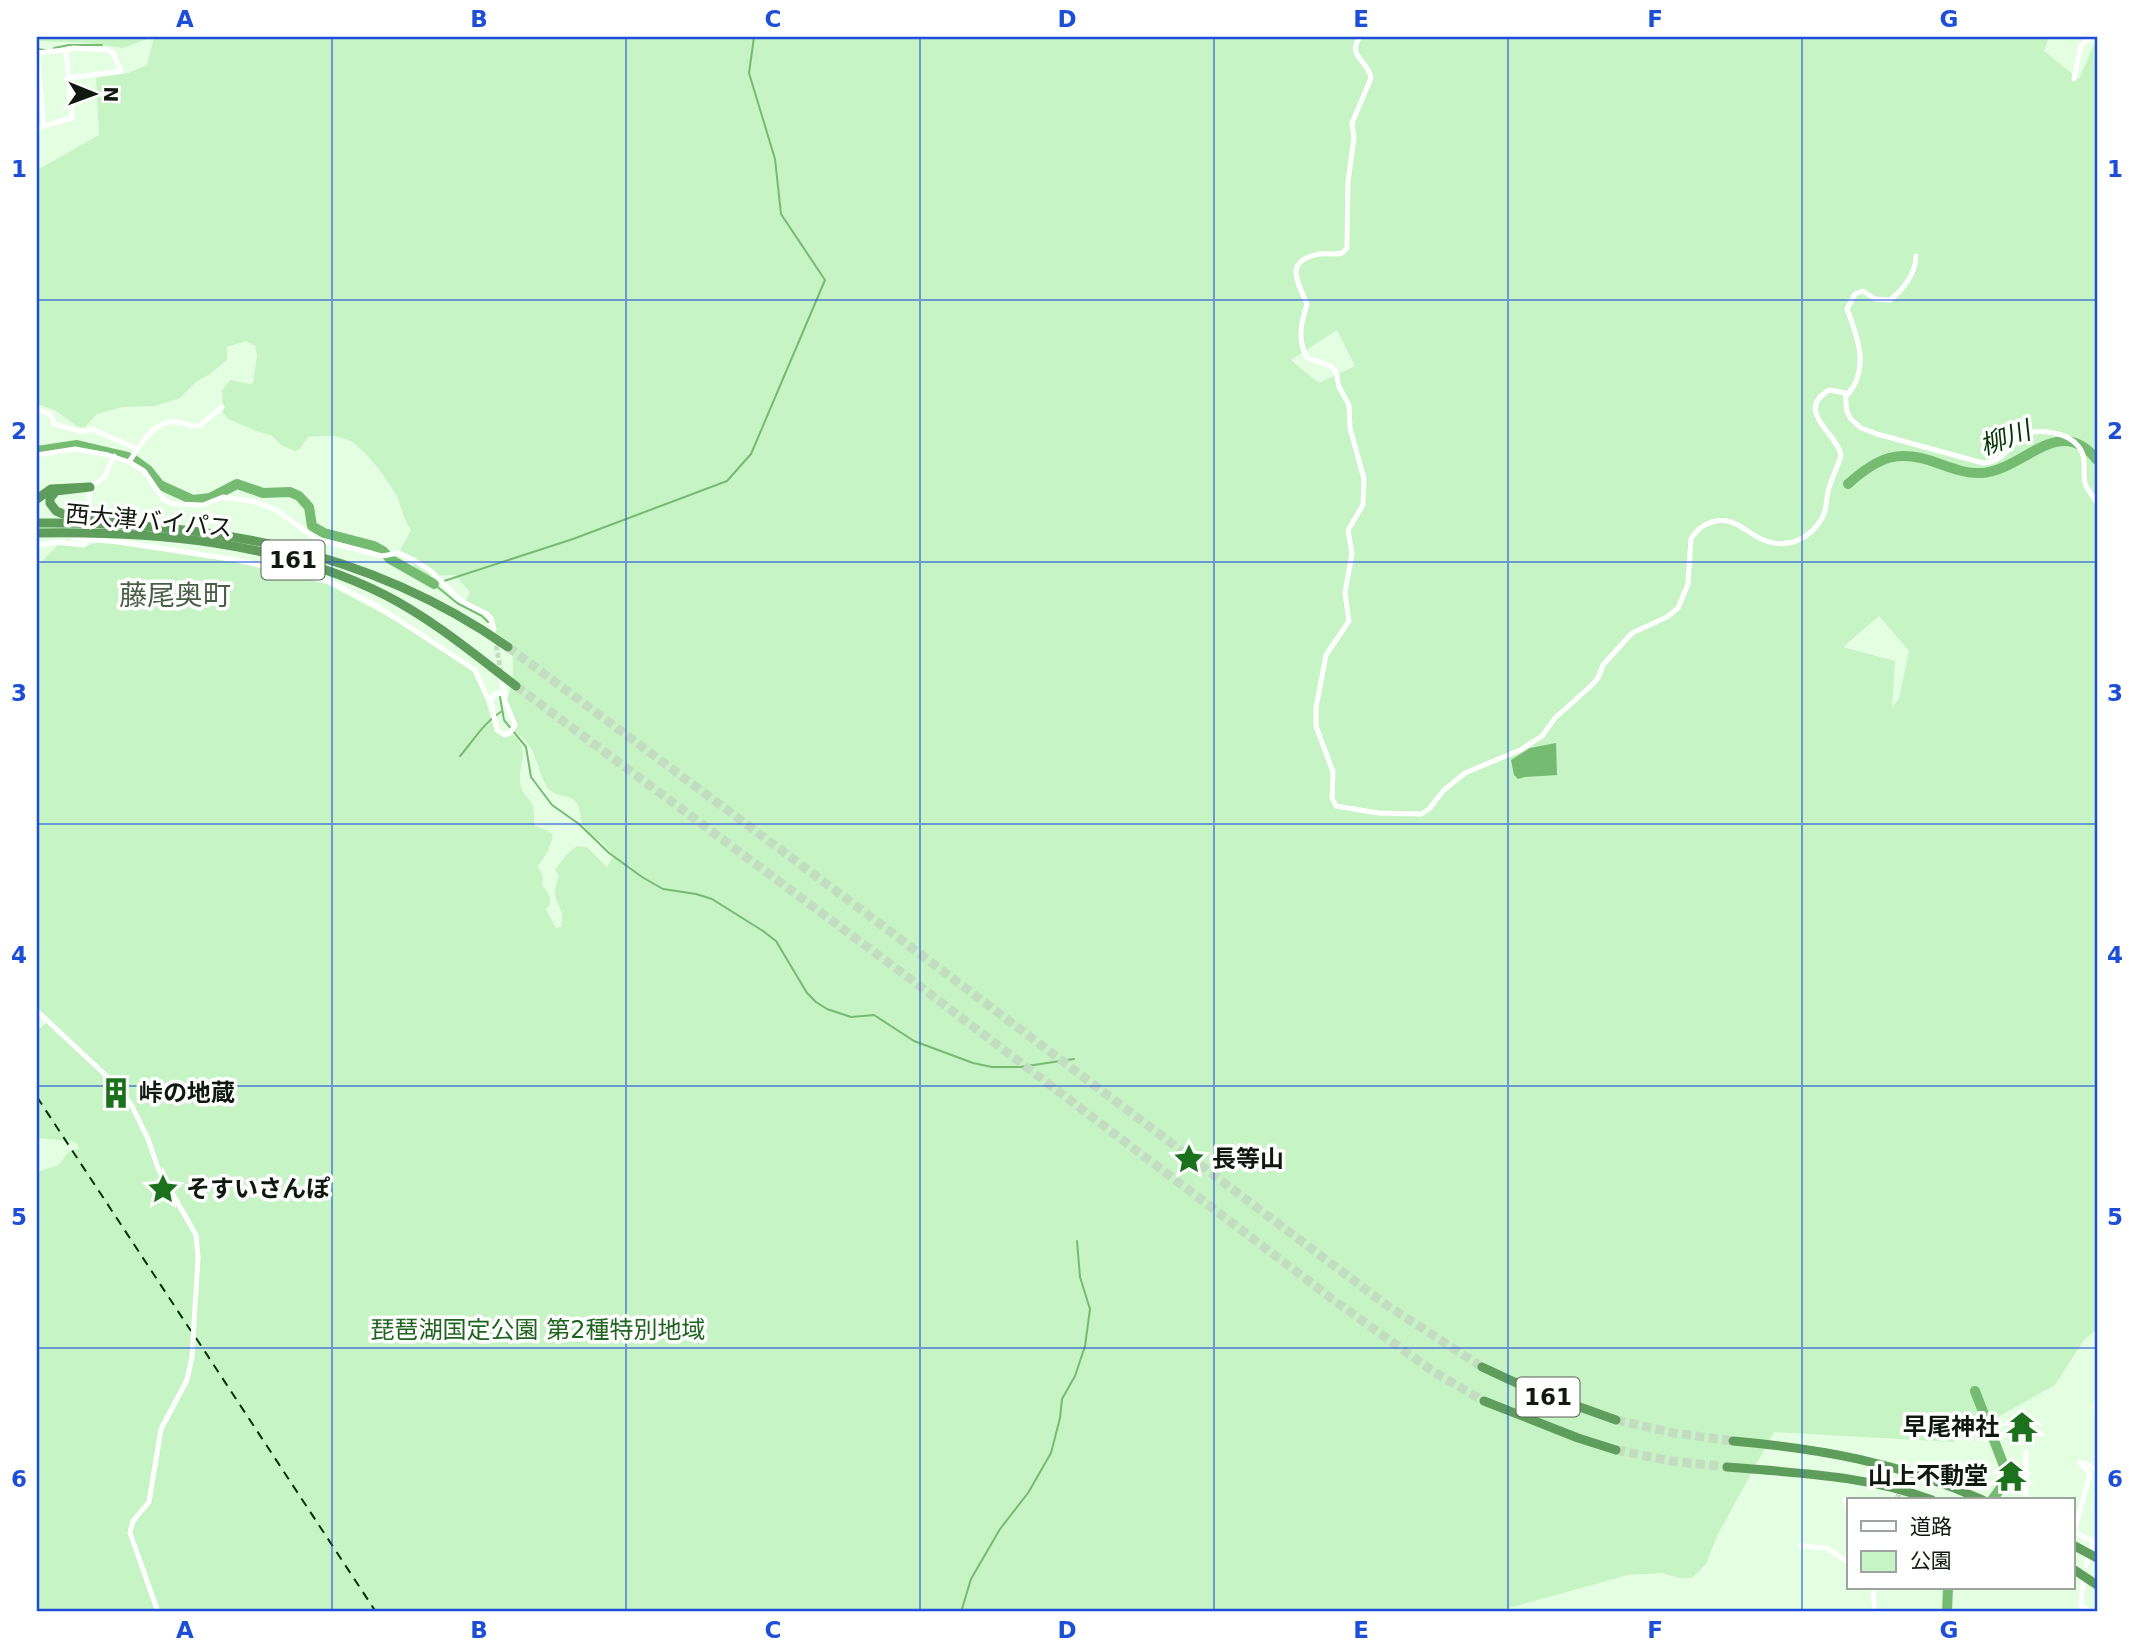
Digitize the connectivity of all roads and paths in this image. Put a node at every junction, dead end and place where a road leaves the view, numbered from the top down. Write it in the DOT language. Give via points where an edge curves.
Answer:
graph roads {
  1 [pos="1360,37"];
  2 [pos="2092,37"];
  3 [pos="66,50"];
  4 [pos="37,53"];
  5 [pos="68,78"];
  6 [pos="2074,79"];
  7 [pos="40,127"];
  8 [pos="1916,256"];
  9 [pos="1847,395"];
  10 [pos="222,408"];
  11 [pos="37,409"];
  12 [pos="138,449"];
  13 [pos="37,455"];
  14 [pos="114,456"];
  15 [pos="129,462"];
  16 [pos="90,487"];
  17 [pos="37,499"];
  18 [pos="2097,502"];
  19 [pos="88,509"];
  20 [pos="37,523"];
  21 [pos="176,527"];
  22 [pos="37,533"];
  23 [pos="72,533"];
  24 [pos="87,541"];
  25 [pos="37,545"];
  26 [pos="494,629"];
  27 [pos="508,647"];
  28 [pos="502,683"];
  29 [pos="516,686"];
  30 [pos="506,694"];
  31 [pos="490,700"];
  32 [pos="37,1011"];
  33 [pos="1482,1367"];
  34 [pos="1485,1401"];
  35 [pos="2097,1402"];
  36 [pos="2097,1408"];
  37 [pos="1616,1420"];
  38 [pos="1733,1441"];
  39 [pos="1616,1450"];
  40 [pos="2026,1452"];
  41 [pos="1727,1467"];
  42 [pos="2097,1471"];
  43 [pos="1925,1498"];
  44 [pos="1978,1498"];
  45 [pos="2026,1498"];
  46 [pos="1845,1499"];
  47 [pos="1847,1506"];
  48 [pos="1801,1546"];
  49 [pos="2074,1546"];
  50 [pos="2092,1548"];
  51 [pos="2093,1558"];
  52 [pos="1847,1562"];
  53 [pos="2086,1566"];
  54 [pos="2074,1567"];
  55 [pos="2074,1568"];
  56 [pos="2097,1577"];
  57 [pos="2083,1582"];
  58 [pos="2097,1585"];
  59 [pos="1872,1590"];
  60 [pos="159,1612"];
  61 [pos="1875,1612"];
  62 [pos="2092,1612"];
  1 -- 9 [label="street" via="1355,51 1371,78 1352,123 1347,248 1342,253 1307,258 1298,265 1295,277 1307,304 1301,325 1302,347 1310,360 1336,372 1349,405 1350,428 1366,486 1363,505 1348,530 1352,554 1345,593 1349,621 1326,655 1316,708 1317,726 1333,772 1336,806 1421,814 1465,773 1542,736 1592,685 1632,633 1678,608 1688,584 1691,538 1705,524 1730,520 1775,542 1807,537 1824,514 1842,453 1818,420 1817,404 1829,390"];
  2 -- 6 [label="street" via="2081,45"];
  3 -- 4 [label="street"];
  3 -- 5 [label="street"];
  3 -- 5 [label="street" via="108,50 121,71"];
  4 -- 7 [label="street"];
  5 -- 7 [label="street" via="72,118"];
  8 -- 9 [label="street" via="1916,267 1890,300 1875,299 1863,291 1855,294 1847,309 1859,339 1859,372 1857,384"];
  9 -- 18 [label="street" via="1847,412 1861,428 1983,463 1998,459 2024,434 2042,430 2065,436 2081,449 2086,486"];
  10 -- 12 [label="street" via="199,426 164,424"];
  11 -- 12 [label="street" via="51,415 54,424 83,432 92,429"];
  12 -- 15 [label="street"];
  13 -- 14 [label="street" via="75,449"];
  14 -- 15 [label="street"];
  14 -- 16 [label="street" via="104,478"];
  15 -- 26 [label="street" via="144,471 164,500 172,504 203,505 223,497 256,502 276,510 316,539 382,556 399,553 491,618"];
  16 -- 17 [label="highway" via="51,489"];
  16 -- 19 [label="street"];
  16 -- 21 [label="highway" via="56,491 50,503 64,514"];
  20 -- 21 [label="highway, 西大津バイパス / 161"];
  21 -- 27 [label="highway, 西大津バイパス / 161" via="271,544 389,580 471,621"];
  22 -- 23 [label="highway, 西大津バイパス / 161"];
  23 -- 29 [label="highway, 西大津バイパス / 161" via="200,541 302,562 385,595"];
  23 -- 31 [label="street" via="73,538 237,561 330,582 354,592 475,670"];
  24 -- 25 [label="street" via="84,545"];
  28 -- 31 [label="street" via="515,725 510,733 497,730"];
  30 -- 31 [label="street" via="496,693"];
  32 -- 60 [label="street" via="131,1104 158,1168 195,1230 198,1258 192,1357 187,1380 161,1429 149,1502 133,1521 130,1533"];
  33 -- 37 [label="highway, 161"];
  34 -- 39 [label="highway, 161"];
  35 -- 36 [label="street"];
  38 -- 44 [label="highway" via="1790,1446 1891,1466"];
  40 -- 45 [label="street"];
  41 -- 43 [label="highway" via="1838,1477"];
  42 -- 50 [label="street" via="2080,1463 2090,1474 2074,1532 2094,1542"];
  46 -- 47 [label="street"];
  48 -- 52 [label="street" via="1826,1548"];
  49 -- 51 [label="highway"];
  51 -- 53 [label="street"];
  54 -- 56 [label="highway"];
  55 -- 58 [label="highway"];
  57 -- 62 [label="street" via="2081,1606"];
  59 -- 61 [label="street"];
}
